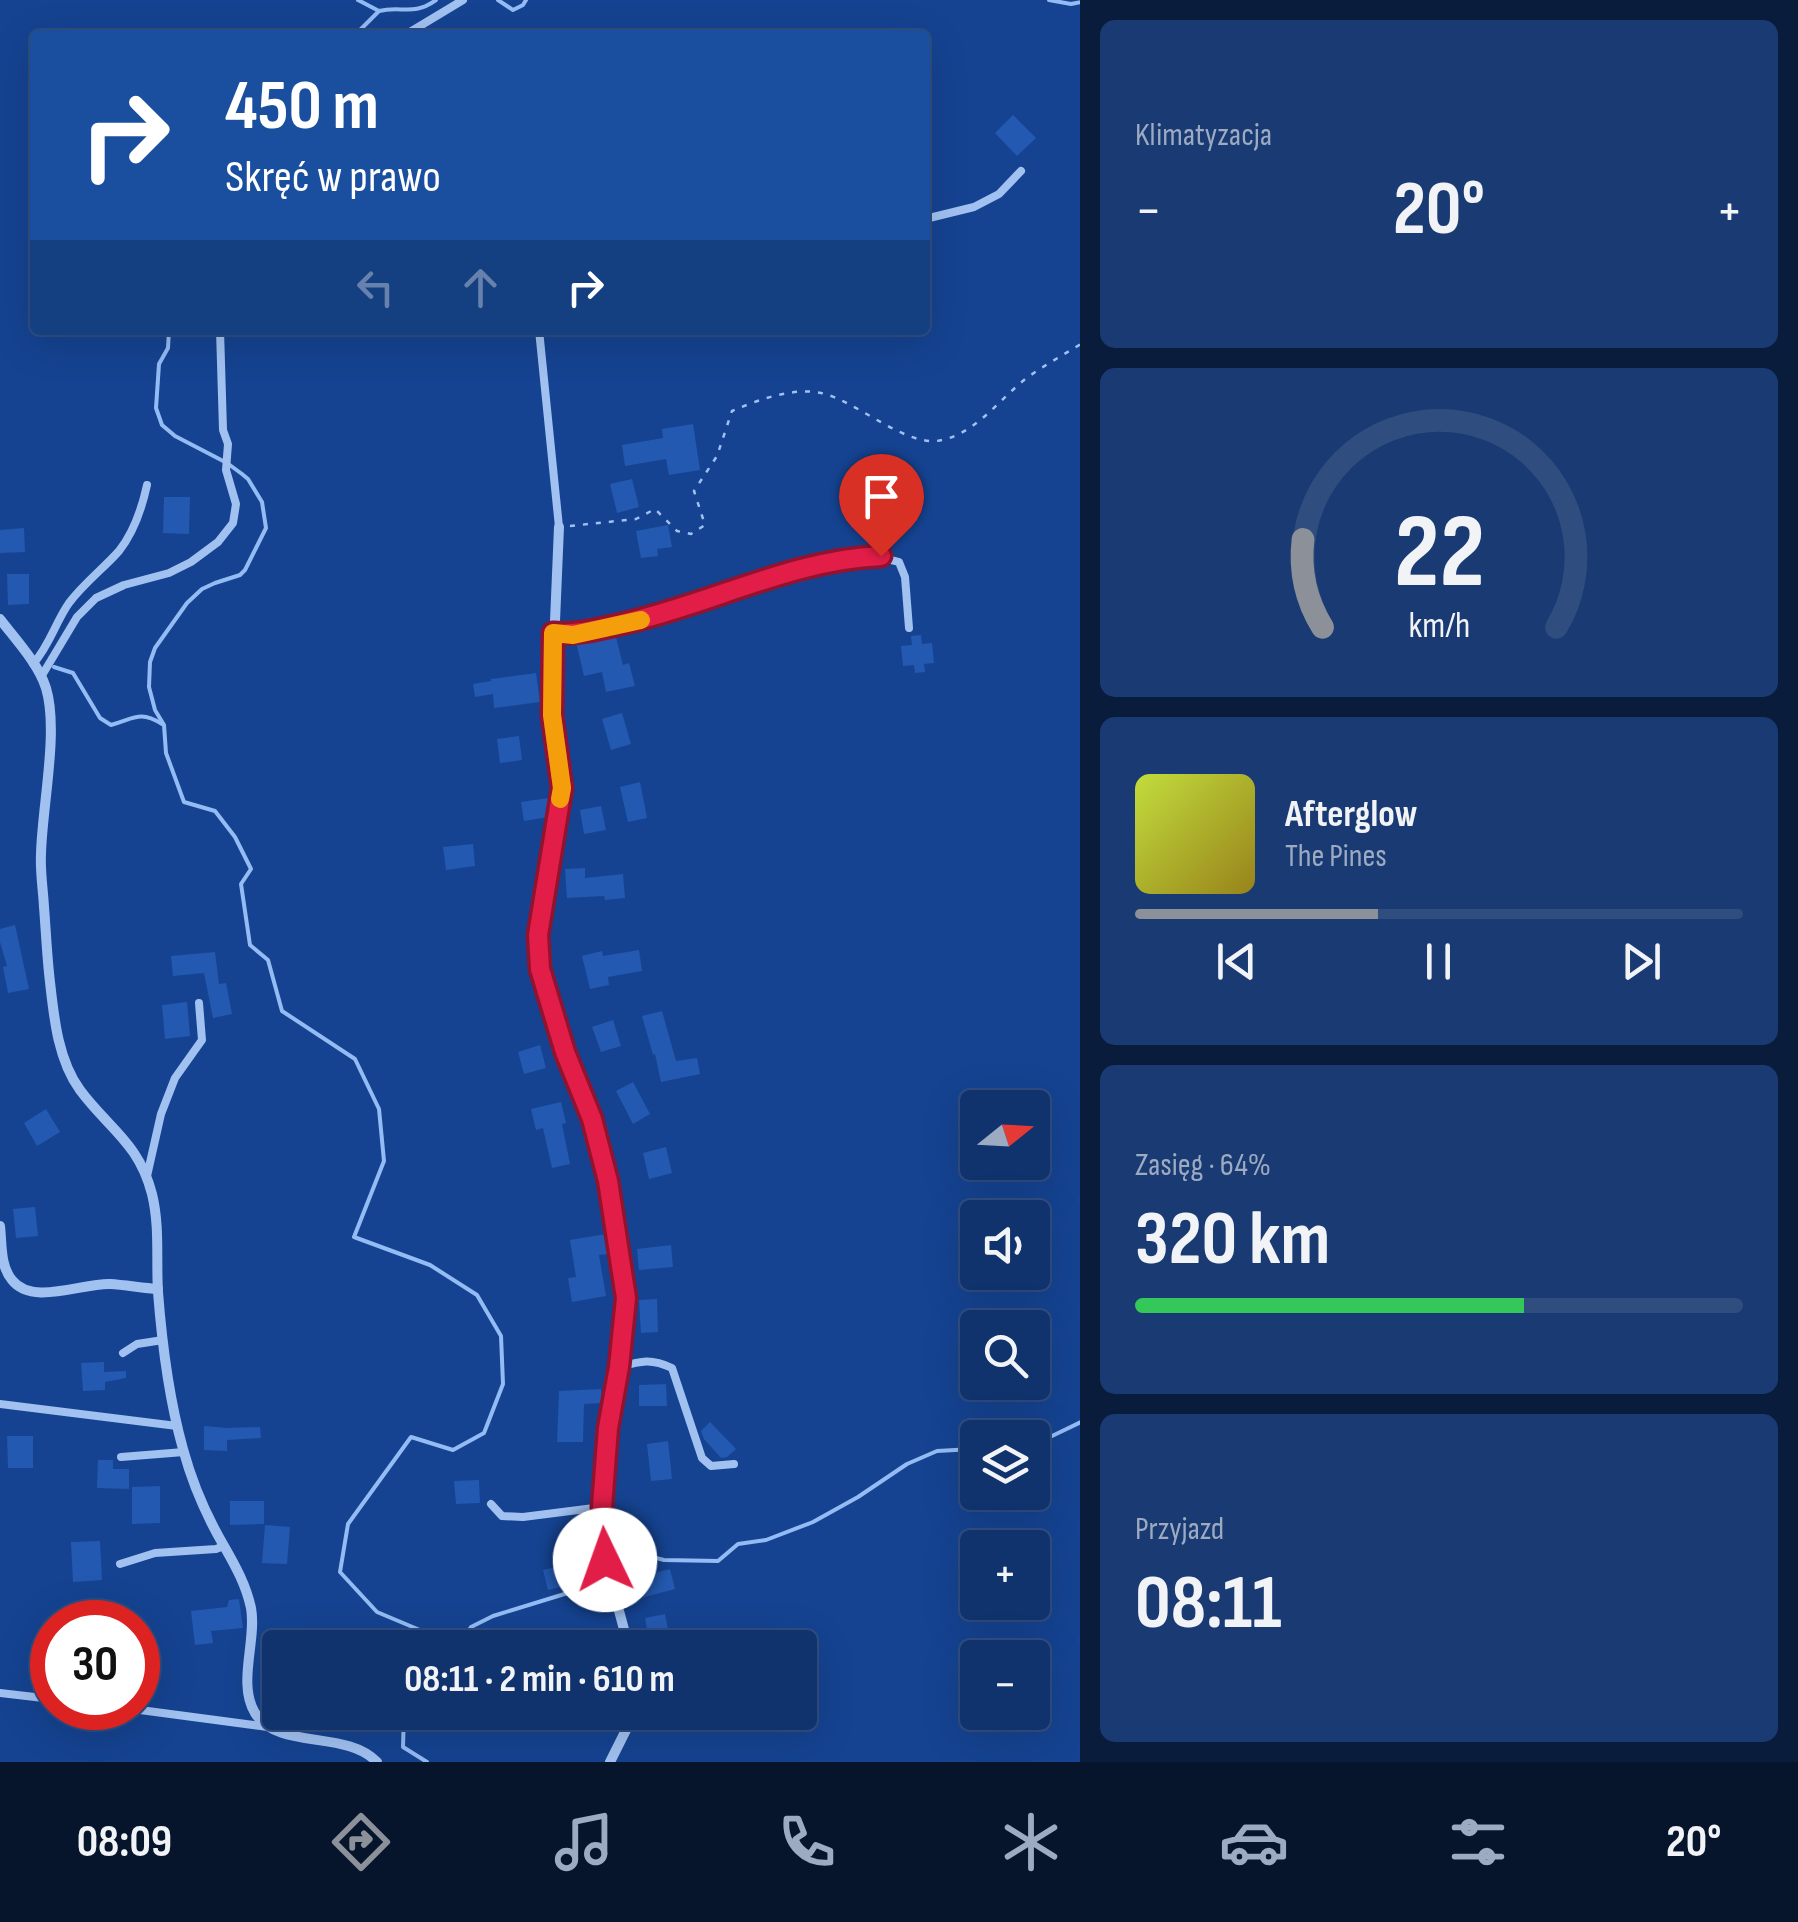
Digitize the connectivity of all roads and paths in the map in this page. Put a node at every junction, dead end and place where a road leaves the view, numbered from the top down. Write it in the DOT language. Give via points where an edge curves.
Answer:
graph roads {
  1 [pos="463,0"];
  2 [pos="412,30"];
  3 [pos="1021,171"];
  4 [pos="930,218"];
  5 [pos="220,335"];
  6 [pos="540,335"];
  7 [pos="1080,344"];
  8 [pos="147,486"];
  9 [pos="559,527"];
  10 [pos="0,619"];
  11 [pos="910,628"];
  12 [pos="553,633"];
  13 [pos="33,664"];
  14 [pos="41,677"];
  15 [pos="199,1003"];
  16 [pos="146,1176"];
  17 [pos="0,1226"];
  18 [pos="158,1289"];
  19 [pos="163,1340"];
  20 [pos="123,1353"];
  21 [pos="619,1367"];
  22 [pos="0,1404"];
  23 [pos="178,1426"];
  24 [pos="184,1452"];
  25 [pos="121,1456"];
  26 [pos="734,1464"];
  27 [pos="491,1504"];
  28 [pos="602,1507"];
  29 [pos="224,1546"];
  30 [pos="120,1564"];
  31 [pos="624,1630"];
  32 [pos="0,1694"];
  33 [pos="30,1697"];
  34 [pos="160,1713"];
  35 [pos="262,1720"];
  36 [pos="262,1726"];
  37 [pos="274,1730"];
  38 [pos="625,1730"];
  39 [pos="377,1762"];
  40 [pos="610,1762"];
  1 -- 2 [label="lane"];
  3 -- 4 [label="lane" via="974,207"];
  5 -- 14 [label="lane" via="233,523 191,562 96,598"];
  6 -- 9 [label="lane"];
  7 -- 9 [label="path" via="964,432 940,441 920,440 824,393 755,401 732,411 717,456 694,490 705,525 691,534 676,530 654,509 636,519"];
  8 -- 13 [label="lane" via="120,549 66,607"];
  9 -- 12 [label="street"];
  10 -- 13 [label="street"];
  11 -- 12 [label="lane" via="906,577 899,562 881,556 800,568 637,621"];
  12 -- 21 [label="street" via="552,715 562,788 538,935 540,969 608,1181 626,1298"];
  13 -- 14 [label="street"];
  14 -- 16 [label="street" via="50,710 40,857 62,1056 78,1088 124,1137"];
  15 -- 16 [label="lane" via="202,1040 175,1078"];
  16 -- 18 [label="street" via="158,1236"];
  17 -- 18 [label="street" via="12,1280 31,1292 108,1284"];
  18 -- 19 [label="street"];
  19 -- 20 [label="lane"];
  19 -- 23 [label="street"];
  21 -- 26 [label="lane" via="657,1361 672,1368 702,1458 712,1466"];
  21 -- 28 [label="street"];
  22 -- 23 [label="lane"];
  23 -- 24 [label="street"];
  24 -- 25 [label="lane"];
  24 -- 29 [label="street"];
  27 -- 28 [label="lane" via="502,1516 523,1517"];
  28 -- 31 [label="street" via="605,1560"];
  29 -- 30 [label="lane"];
  29 -- 35 [label="street" via="254,1623 249,1695"];
  32 -- 33 [label="lane"];
  34 -- 36 [label="lane"];
  37 -- 39 [label="street" via="343,1744"];
  38 -- 40 [label="street"];
}
